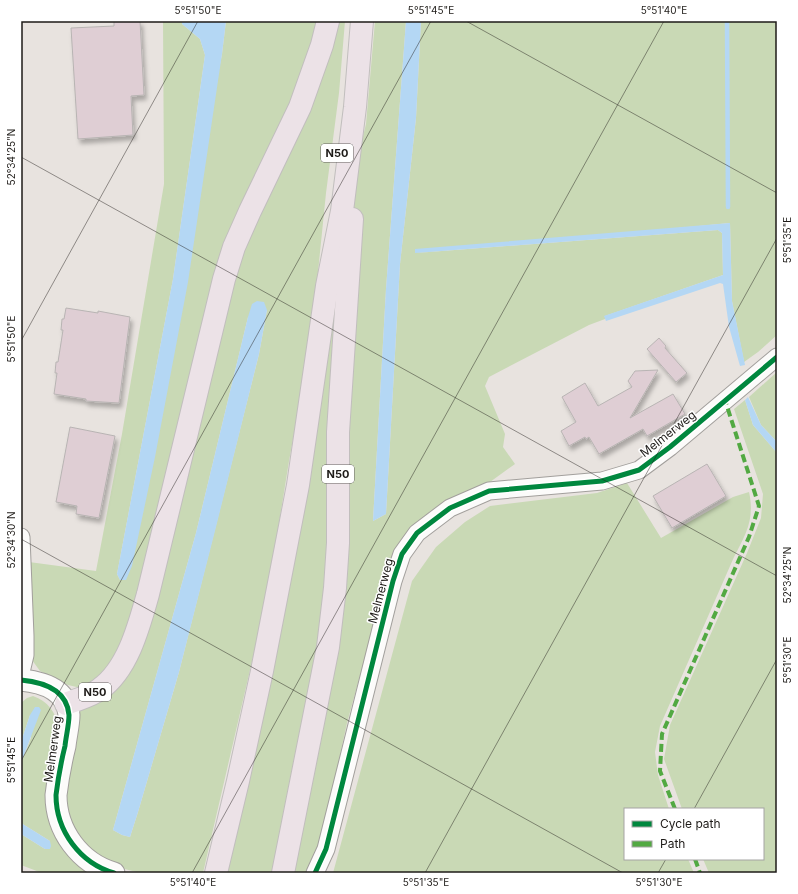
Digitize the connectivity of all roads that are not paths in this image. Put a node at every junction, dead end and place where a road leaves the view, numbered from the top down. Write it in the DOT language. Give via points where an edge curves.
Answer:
graph roads {
  1 [pos="328,21"];
  2 [pos="348,21"];
  3 [pos="362,21"];
  4 [pos="355,107"];
  5 [pos="328,286"];
  6 [pos="777,357"];
  7 [pos="21,537"];
  8 [pos="21,672"];
  9 [pos="21,680"];
  10 [pos="66,704"];
  11 [pos="114,873"];
  12 [pos="216,873"];
  13 [pos="283,873"];
  14 [pos="316,873"];
  1 -- 10 [label="highway, N50" via="300,107 250,211 224,279 148,594 135,637 117,671 100,690"];
  2 -- 5 [label="highway, N50" via="330,214"];
  3 -- 4 [label="highway, N50"];
  4 -- 5 [label="highway, N50" via="342,211"];
  4 -- 13 [label="highway, N50" via="360,128 340,390 338,543 334,596 328,647"];
  5 -- 12 [label="highway, N50" via="298,485 276,602"];
  6 -- 14 [label="street, Melmerweg" via="670,447 638,470 602,481 489,491 450,508 416,533 402,554 393,581 326,849"];
  7 -- 8 [label="street" via="25,636 25,656"];
  9 -- 10 [label="street, Melmerweg" via="50,686"];
  10 -- 11 [label="street, Melmerweg" via="68,727 56,795 61,822 71,843 83,856 93,864"];
}
